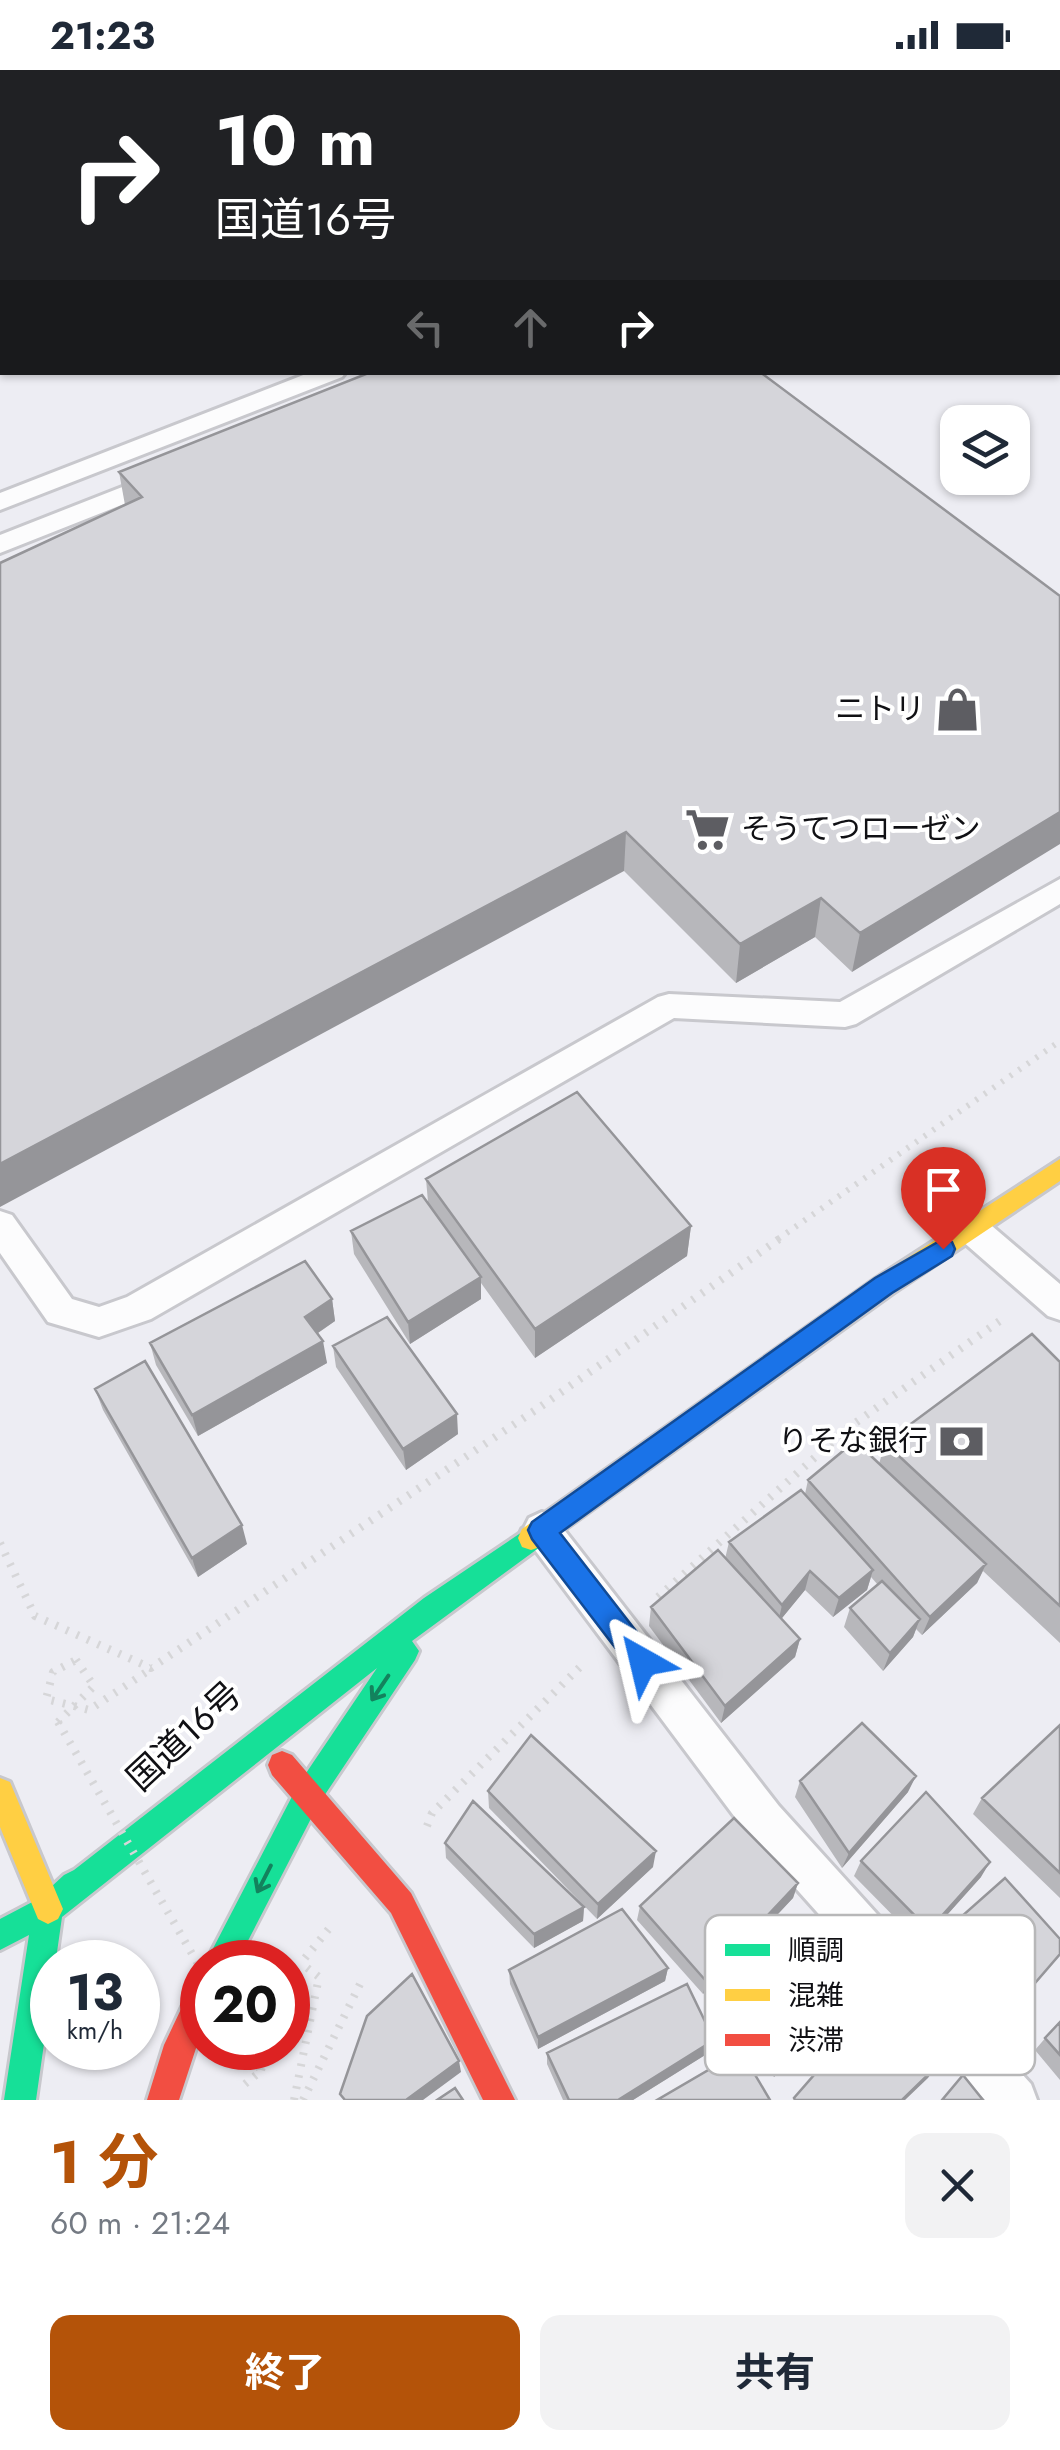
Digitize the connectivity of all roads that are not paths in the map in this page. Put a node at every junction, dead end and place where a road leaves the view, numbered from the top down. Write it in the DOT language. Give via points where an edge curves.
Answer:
graph roads {
  1 [pos="326,375"];
  2 [pos="185,470"];
  3 [pos="0,502"];
  4 [pos="0,545"];
  5 [pos="1060,890"];
  6 [pos="1060,1170"];
  7 [pos="0,1225"];
  8 [pos="973,1230"];
  9 [pos="1052,1298"];
  10 [pos="542,1530"];
  11 [pos="434,1607"];
  12 [pos="273,1702"];
  13 [pos="240,1722"];
  14 [pos="261,1742"];
  15 [pos="215,1748"];
  16 [pos="0,1792"];
  17 [pos="308,1795"];
  18 [pos="48,1909"];
  19 [pos="849,1915"];
  20 [pos="0,1936"];
  21 [pos="232,1940"];
  22 [pos="180,2041"];
  23 [pos="993,2075"];
  24 [pos="20,2100"];
  25 [pos="164,2100"];
  26 [pos="499,2100"];
  27 [pos="1015,2100"];
  1 -- 3 [label="lane"];
  2 -- 4 [label="lane"];
  5 -- 7 [label="lane" via="845,1015 670,1006 140,1308 100,1322 60,1311"];
  6 -- 8 [label="main road, 国道16号"];
  8 -- 9 [label="lane"];
  8 -- 10 [label="main road, 国道16号"];
  10 -- 11 [label="main road, 国道16号"];
  10 -- 19 [label="lane" via="764,1821"];
  11 -- 12 [label="main road, 国道16号"];
  11 -- 14 [label="main road, 国道16号"];
  11 -- 17 [label="main road, 国道16号, one-way"];
  13 -- 14 [label="main road"];
  14 -- 17 [label="main road"];
  14 -- 18 [label="main road, 国道16号"];
  15 -- 18 [label="main road, 国道16号"];
  16 -- 18 [label="main road"];
  17 -- 21 [label="main road, 国道16号, one-way"];
  17 -- 26 [label="main road" via="401,1903"];
  18 -- 20 [label="main road"];
  18 -- 24 [label="main road"];
  22 -- 25 [label="main road"];
  23 -- 27 [label="lane"];
}
